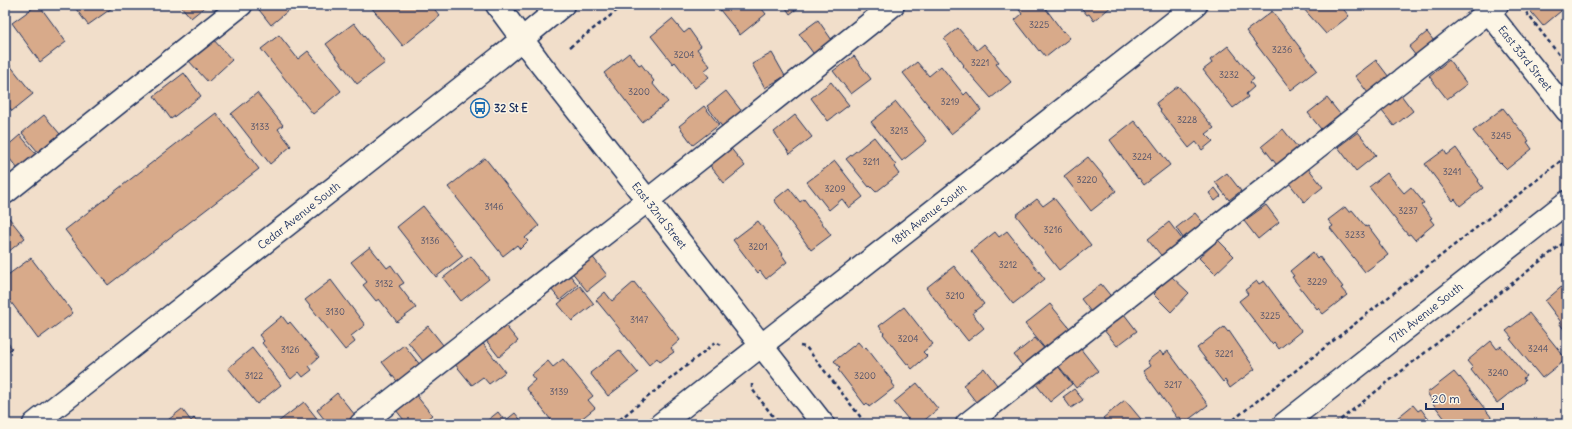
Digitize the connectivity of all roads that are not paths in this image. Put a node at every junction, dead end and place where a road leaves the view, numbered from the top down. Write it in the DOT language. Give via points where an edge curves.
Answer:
graph roads {
  1 [pos="241,5"];
  2 [pos="497,5"];
  3 [pos="563,5"];
  4 [pos="893,5"];
  5 [pos="1196,5"];
  6 [pos="1490,7"];
  7 [pos="521,39"];
  8 [pos="1567,111"];
  9 [pos="5,193"];
  10 [pos="648,200"];
  11 [pos="1567,202"];
  12 [pos="761,345"];
  13 [pos="34,424"];
  14 [pos="361,424"];
  15 [pos="661,424"];
  16 [pos="823,424"];
  17 [pos="967,424"];
  18 [pos="1284,424"];
  1 -- 9 [label="street"];
  2 -- 7 [label="street, East 32nd Street"];
  3 -- 7 [label="street, Cedar Avenue South"];
  4 -- 10 [label="street"];
  5 -- 12 [label="street, 18th Avenue South"];
  6 -- 8 [label="street, East 33rd Street"];
  6 -- 17 [label="street"];
  7 -- 10 [label="street, East 32nd Street"];
  7 -- 13 [label="street, Cedar Avenue South"];
  10 -- 12 [label="street, East 32nd Street"];
  10 -- 14 [label="street"];
  11 -- 18 [label="street, 17th Avenue South"];
  12 -- 15 [label="street, 18th Avenue South"];
  12 -- 16 [label="street, East 32nd Street"];
}
